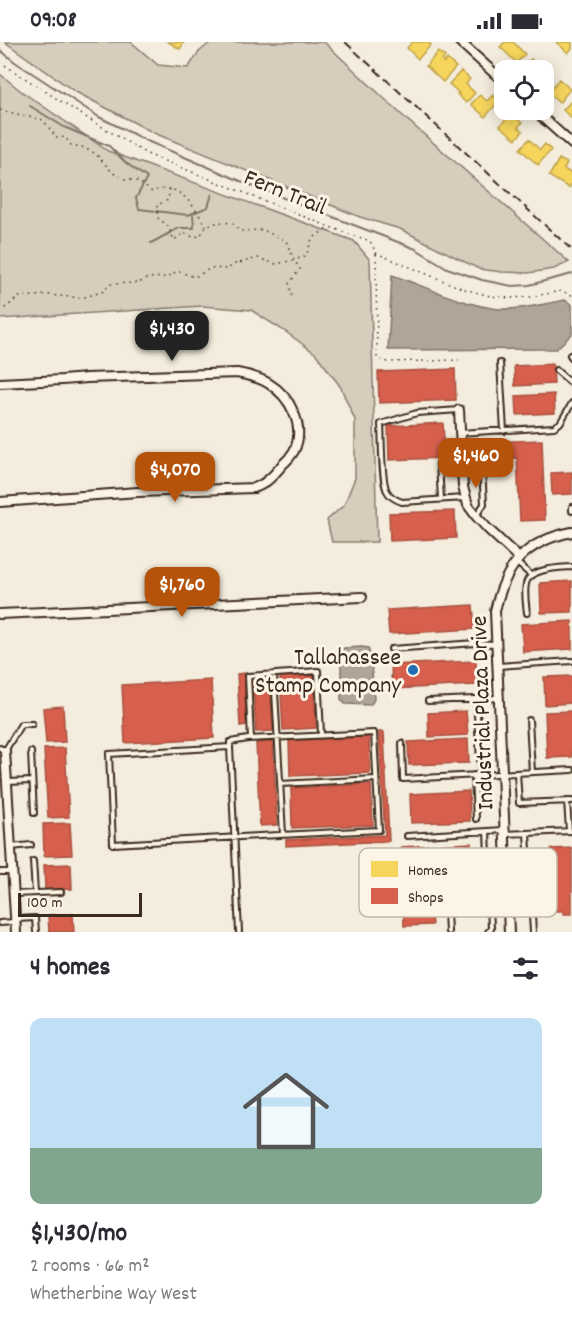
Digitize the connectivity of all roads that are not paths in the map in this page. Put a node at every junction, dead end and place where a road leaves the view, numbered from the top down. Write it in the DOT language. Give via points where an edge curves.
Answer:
graph roads {
  1 [pos="460,42"];
  2 [pos="494,73"];
  3 [pos="545,120"];
  4 [pos="572,144"];
  5 [pos="501,363"];
  6 [pos="556,370"];
  7 [pos="0,383"];
  8 [pos="572,384"];
  9 [pos="572,403"];
  10 [pos="459,411"];
  11 [pos="504,431"];
  12 [pos="460,434"];
  13 [pos="440,464"];
  14 [pos="462,469"];
  15 [pos="466,498"];
  16 [pos="441,500"];
  17 [pos="0,502"];
  18 [pos="476,516"];
  19 [pos="572,532"];
  20 [pos="518,560"];
  21 [pos="572,567"];
  22 [pos="532,576"];
  23 [pos="362,597"];
  24 [pos="527,613"];
  25 [pos="0,614"];
  26 [pos="495,644"];
  27 [pos="391,649"];
  28 [pos="572,661"];
  29 [pos="496,666"];
  30 [pos="274,674"];
  31 [pos="498,698"];
  32 [pos="476,699"];
  33 [pos="428,701"];
  34 [pos="529,720"];
  35 [pos="32,724"];
  36 [pos="321,736"];
  37 [pos="278,738"];
  38 [pos="251,739"];
  39 [pos="402,743"];
  40 [pos="230,744"];
  41 [pos="3,750"];
  42 [pos="31,752"];
  43 [pos="572,770"];
  44 [pos="532,772"];
  45 [pos="517,773"];
  46 [pos="502,774"];
  47 [pos="474,775"];
  48 [pos="481,775"];
  49 [pos="376,779"];
  50 [pos="32,781"];
  51 [pos="7,782"];
  52 [pos="280,784"];
  53 [pos="570,801"];
  54 [pos="34,813"];
  55 [pos="476,819"];
  56 [pos="487,831"];
  57 [pos="571,831"];
  58 [pos="504,832"];
  59 [pos="527,833"];
  60 [pos="283,834"];
  61 [pos="406,836"];
  62 [pos="235,837"];
  63 [pos="31,845"];
  64 [pos="11,847"];
  65 [pos="488,848"];
  66 [pos="505,848"];
  67 [pos="528,848"];
  68 [pos="33,861"];
  69 [pos="0,872"];
  70 [pos="12,872"];
  71 [pos="61,892"];
  72 [pos="35,893"];
  73 [pos="13,894"];
  74 [pos="447,917"];
  75 [pos="491,917"];
  76 [pos="508,917"];
  77 [pos="532,917"];
  78 [pos="15,920"];
  79 [pos="0,923"];
  80 [pos="15,932"];
  81 [pos="36,932"];
  82 [pos="239,932"];
  83 [pos="448,932"];
  84 [pos="488,932"];
  85 [pos="509,932"];
  86 [pos="533,932"];
  1 -- 2 [label="street"];
  3 -- 4 [label="street"];
  5 -- 11 [label="lane"];
  6 -- 8 [label="lane"];
  7 -- 17 [label="street" via="237,373 261,379 278,391 295,414 298,429 295,450 272,477 254,488"];
  9 -- 11 [label="lane" via="554,428"];
  10 -- 12 [label="street"];
  10 -- 16 [label="lane" via="417,413 381,424 383,476 390,495 402,502"];
  11 -- 12 [label="lane"];
  12 -- 14 [label="street"];
  13 -- 16 [label="lane"];
  14 -- 15 [label="street"];
  14 -- 18 [label="lane" via="482,468 484,504"];
  15 -- 16 [label="lane"];
  15 -- 18 [label="street"];
  18 -- 20 [label="street"];
  19 -- 20 [label="street, Industrial Plaza Drive" via="538,543"];
  20 -- 22 [label="lane"];
  20 -- 26 [label="street, Industrial Plaza Drive" via="499,591"];
  21 -- 22 [label="lane" via="542,570"];
  22 -- 24 [label="lane" via="525,586"];
  23 -- 25 [label="street"];
  26 -- 27 [label="lane"];
  26 -- 29 [label="street, Industrial Plaza Drive"];
  28 -- 29 [label="lane"];
  29 -- 31 [label="street, Industrial Plaza Drive"];
  30 -- 36 [label="lane" via="318,671"];
  30 -- 37 [label="lane"];
  30 -- 38 [label="lane" via="248,676"];
  31 -- 32 [label="lane"];
  31 -- 46 [label="street, Industrial Plaza Drive"];
  32 -- 33 [label="lane"];
  32 -- 48 [label="lane"];
  34 -- 44 [label="lane"];
  35 -- 41 [label="lane" via="21,724"];
  36 -- 37 [label="lane"];
  36 -- 49 [label="lane" via="374,733"];
  37 -- 38 [label="lane"];
  37 -- 52 [label="lane"];
  38 -- 40 [label="lane"];
  39 -- 47 [label="lane" via="403,779"];
  40 -- 62 [label="lane"];
  40 -- 62 [label="lane" via="109,754 113,844"];
  41 -- 51 [label="street"];
  42 -- 50 [label="lane"];
  43 -- 44 [label="lane"];
  44 -- 45 [label="lane"];
  45 -- 46 [label="lane"];
  45 -- 53 [label="lane" via="519,803"];
  46 -- 48 [label="lane"];
  46 -- 58 [label="street, Industrial Plaza Drive"];
  47 -- 48 [label="lane"];
  47 -- 55 [label="lane"];
  49 -- 52 [label="lane"];
  49 -- 60 [label="lane" via="379,830"];
  50 -- 51 [label="lane"];
  50 -- 54 [label="lane"];
  51 -- 64 [label="street"];
  52 -- 60 [label="lane"];
  53 -- 57 [label="lane"];
  56 -- 58 [label="lane"];
  56 -- 61 [label="lane"];
  56 -- 65 [label="lane"];
  57 -- 59 [label="lane"];
  58 -- 59 [label="lane"];
  58 -- 66 [label="street, Industrial Plaza Drive"];
  59 -- 67 [label="lane"];
  60 -- 62 [label="lane"];
  62 -- 82 [label="lane"];
  63 -- 64 [label="lane"];
  64 -- 70 [label="street"];
  68 -- 72 [label="lane"];
  69 -- 70 [label="lane"];
  70 -- 73 [label="street"];
  71 -- 72 [label="lane"];
  72 -- 73 [label="lane"];
  73 -- 78 [label="street"];
  74 -- 83 [label="lane"];
  75 -- 84 [label="lane"];
  76 -- 85 [label="street, Industrial Plaza Drive"];
  77 -- 86 [label="lane"];
  78 -- 79 [label="lane"];
  78 -- 80 [label="street"];
  78 -- 81 [label="lane" via="35,918"];
}
